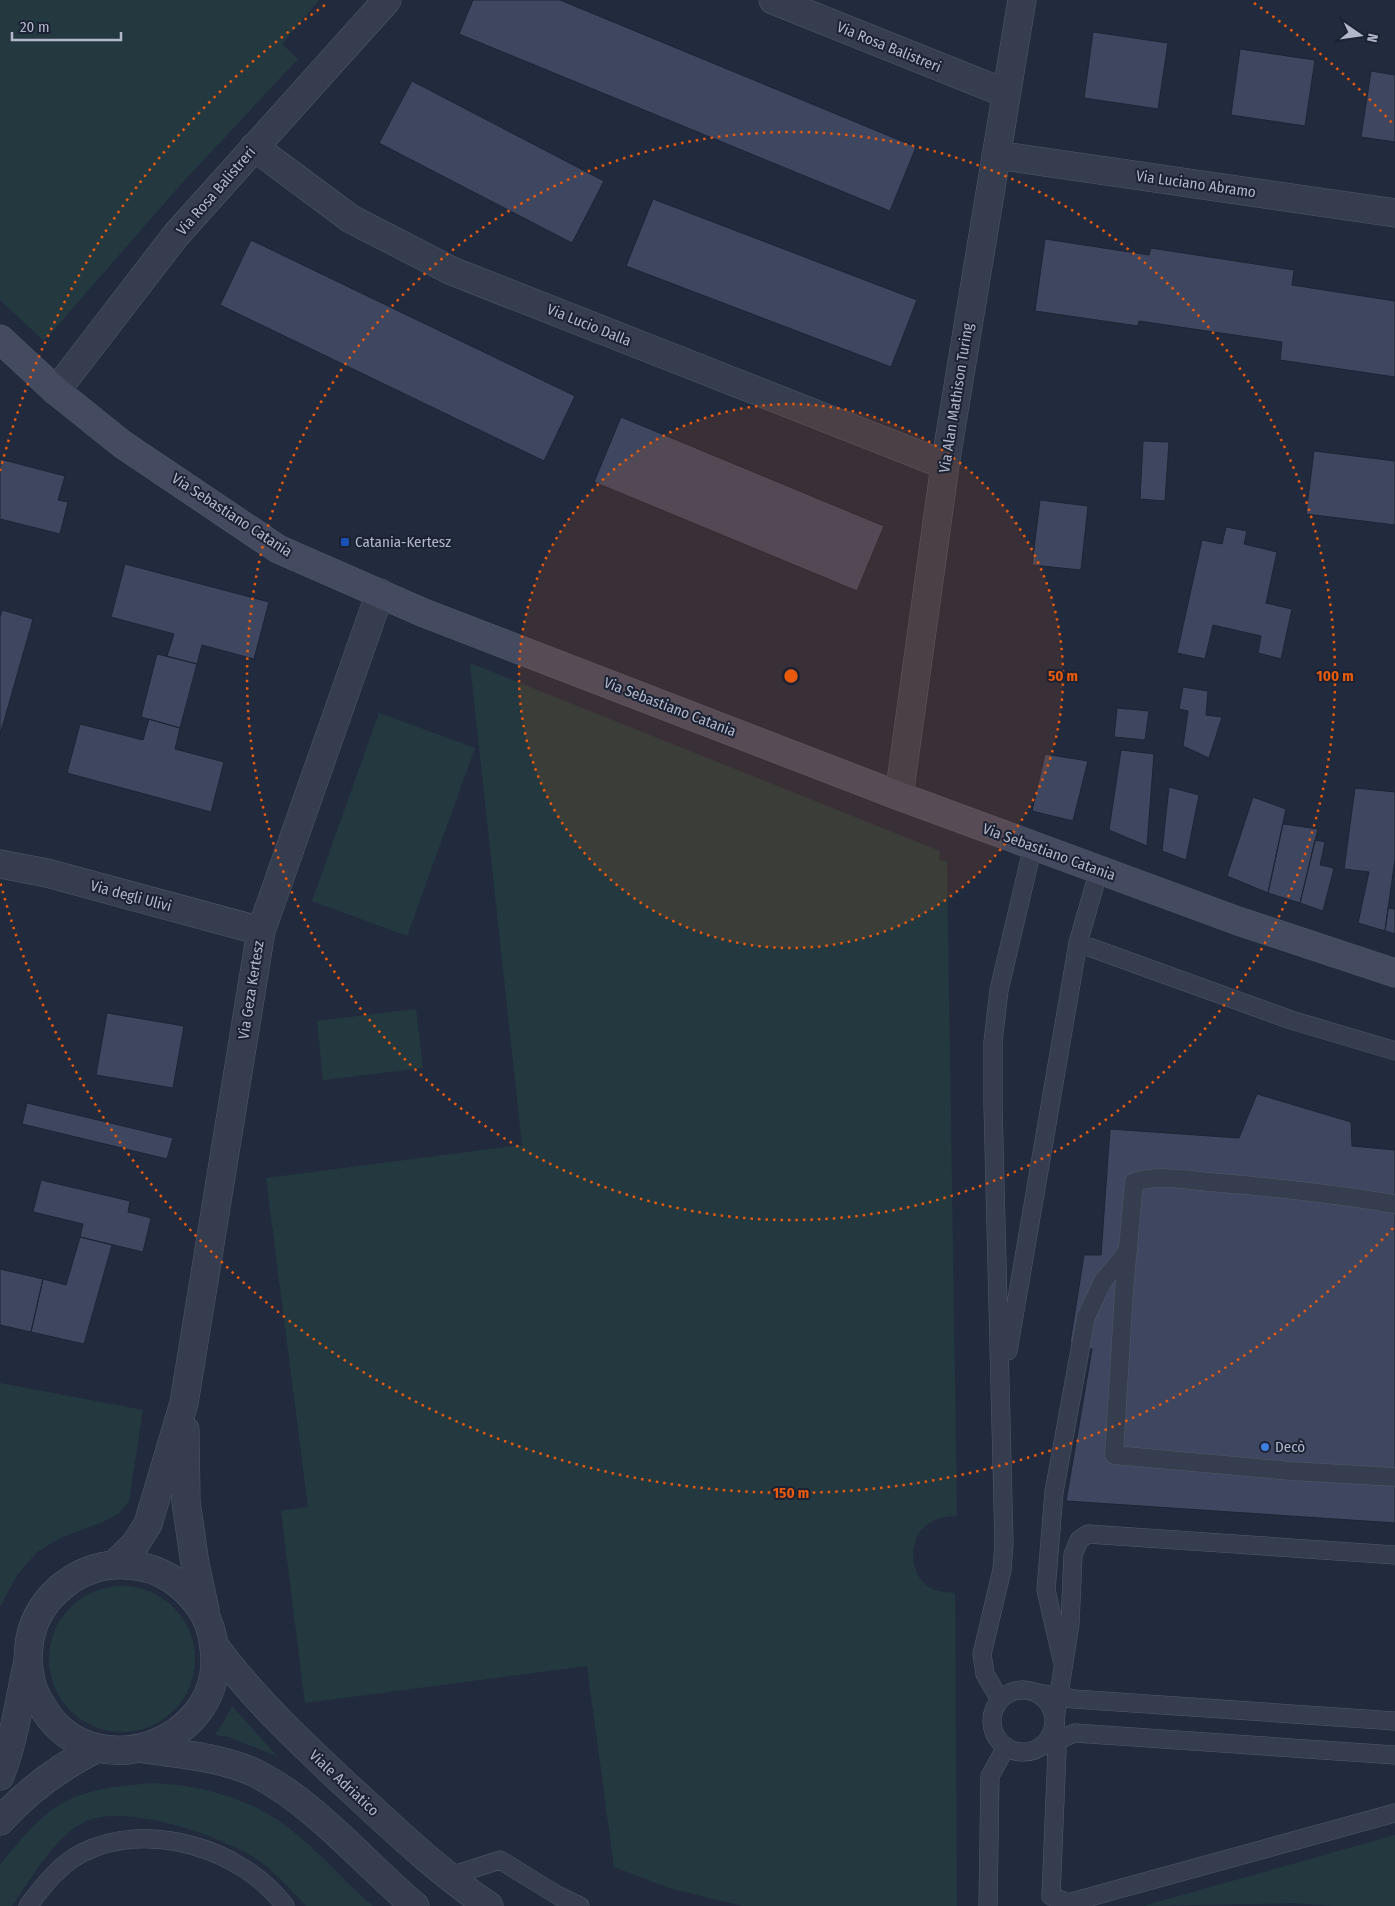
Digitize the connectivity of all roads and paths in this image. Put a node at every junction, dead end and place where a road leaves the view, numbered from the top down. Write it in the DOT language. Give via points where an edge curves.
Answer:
graph roads {
  1 [pos="387,0"];
  2 [pos="773,0"];
  3 [pos="1022,0"];
  4 [pos="1005,93"];
  5 [pos="254,147"];
  6 [pos="996,155"];
  7 [pos="1395,213"];
  8 [pos="0,339"];
  9 [pos="56,391"];
  10 [pos="945,465"];
  11 [pos="380,593"];
  12 [pos="899,796"];
  13 [pos="1032,846"];
  14 [pos="0,864"];
  15 [pos="1099,870"];
  16 [pos="261,931"];
  17 [pos="1078,943"];
  18 [pos="1395,973"];
  19 [pos="1395,1051"];
  20 [pos="1395,1204"];
  21 [pos="1128,1251"];
  22 [pos="1001,1388"];
  23 [pos="184,1403"];
  24 [pos="1395,1477"];
  25 [pos="1395,1556"];
  26 [pos="115,1564"];
  27 [pos="211,1632"];
  28 [pos="28,1662"];
  29 [pos="1064,1669"];
  30 [pos="1037,1693"];
  31 [pos="1060,1698"];
  32 [pos="1000,1700"];
  33 [pos="1055,1719"];
  34 [pos="1395,1721"];
  35 [pos="1049,1743"];
  36 [pos="1006,1747"];
  37 [pos="98,1748"];
  38 [pos="144,1749"];
  39 [pos="1395,1755"];
  40 [pos="0,1776"];
  41 [pos="1395,1813"];
  42 [pos="0,1821"];
  43 [pos="447,1877"];
  44 [pos="28,1906"];
  45 [pos="285,1906"];
  46 [pos="415,1906"];
  47 [pos="489,1906"];
  48 [pos="580,1906"];
  49 [pos="988,1906"];
  1 -- 5 [label="street, Via Rosa Balistreri"];
  2 -- 4 [label="street, Via Rosa Balistreri"];
  3 -- 4 [label="street, Via Alan Mathison Turing"];
  4 -- 6 [label="street, Via Alan Mathison Turing"];
  5 -- 9 [label="street, Via Rosa Balistreri" via="176,235"];
  5 -- 10 [label="street, Via Lucio Dalla" via="351,219 452,271"];
  6 -- 7 [label="street, Via Luciano Abramo"];
  6 -- 10 [label="street, Via Alan Mathison Turing"];
  8 -- 9 [label="main road, Via Sebastiano Catania"];
  9 -- 11 [label="main road, Via Sebastiano Catania" via="122,444 278,549"];
  10 -- 12 [label="street, Via Alan Mathison Turing"];
  11 -- 12 [label="main road, Via Sebastiano Catania" via="424,613"];
  11 -- 16 [label="street, Via Geza Kertesz"];
  12 -- 13 [label="main road, Via Sebastiano Catania"];
  13 -- 15 [label="main road, Via Sebastiano Catania"];
  13 -- 22 [label="lane" via="1001,980 994,1042"];
  14 -- 16 [label="street, Via degli Ulivi" via="47,873"];
  15 -- 17 [label="lane"];
  15 -- 18 [label="main road, Via Sebastiano Catania"];
  16 -- 23 [label="street, Via Geza Kertesz"];
  17 -- 19 [label="lane" via="1291,1020"];
  17 -- 22 [label="lane"];
  20 -- 21 [label="lane" via="1312,1190 1149,1177 1134,1182"];
  21 -- 24 [label="lane" via="1114,1455"];
  21 -- 29 [label="lane" via="1103,1281 1086,1318 1054,1492 1046,1590"];
  22 -- 32 [label="lane" via="1004,1543 1002,1570 982,1654 985,1674"];
  23 -- 26 [label="street" via="148,1524"];
  23 -- 27 [label="street" via="186,1502 194,1564"];
  25 -- 29 [label="lane" via="1088,1534 1079,1540 1073,1555"];
  26 -- 27 [label="street, Viale Adriatico" via="138,1565 179,1584 195,1600"];
  26 -- 28 [label="street, Viale Adriatico" via="91,1569 70,1580 52,1596 38,1616 30,1639"];
  27 -- 38 [label="street" via="213,1675 210,1690 199,1710 184,1728 165,1741"];
  27 -- 43 [label="street, Viale Adriatico" via="236,1675 309,1750"];
  28 -- 37 [label="street" via="32,1686 42,1707 57,1726 75,1740"];
  28 -- 40 [label="street"];
  29 -- 31 [label="lane"];
  30 -- 31 [label="lane"];
  30 -- 32 [label="lane" via="1021,1690 1006,1694"];
  30 -- 33 [label="lane" via="1049,1704"];
  31 -- 33 [label="lane"];
  31 -- 34 [label="lane"];
  32 -- 36 [label="lane" via="992,1714 992,1729"];
  33 -- 35 [label="lane"];
  35 -- 36 [label="lane" via="1035,1750 1019,1752"];
  35 -- 39 [label="lane" via="1075,1733"];
  35 -- 41 [label="lane" via="1051,1896 1068,1903"];
  36 -- 49 [label="lane" via="990,1776"];
  37 -- 38 [label="street" via="120,1752"];
  37 -- 42 [label="street" via="41,1782"];
  38 -- 46 [label="street" via="226,1763 281,1787"];
  43 -- 47 [label="street, Viale Adriatico"];
  43 -- 48 [label="lane" via="500,1860"];
  44 -- 45 [label="lane" via="48,1879 81,1853 108,1842 130,1840 164,1841 228,1858 263,1882"];
}
